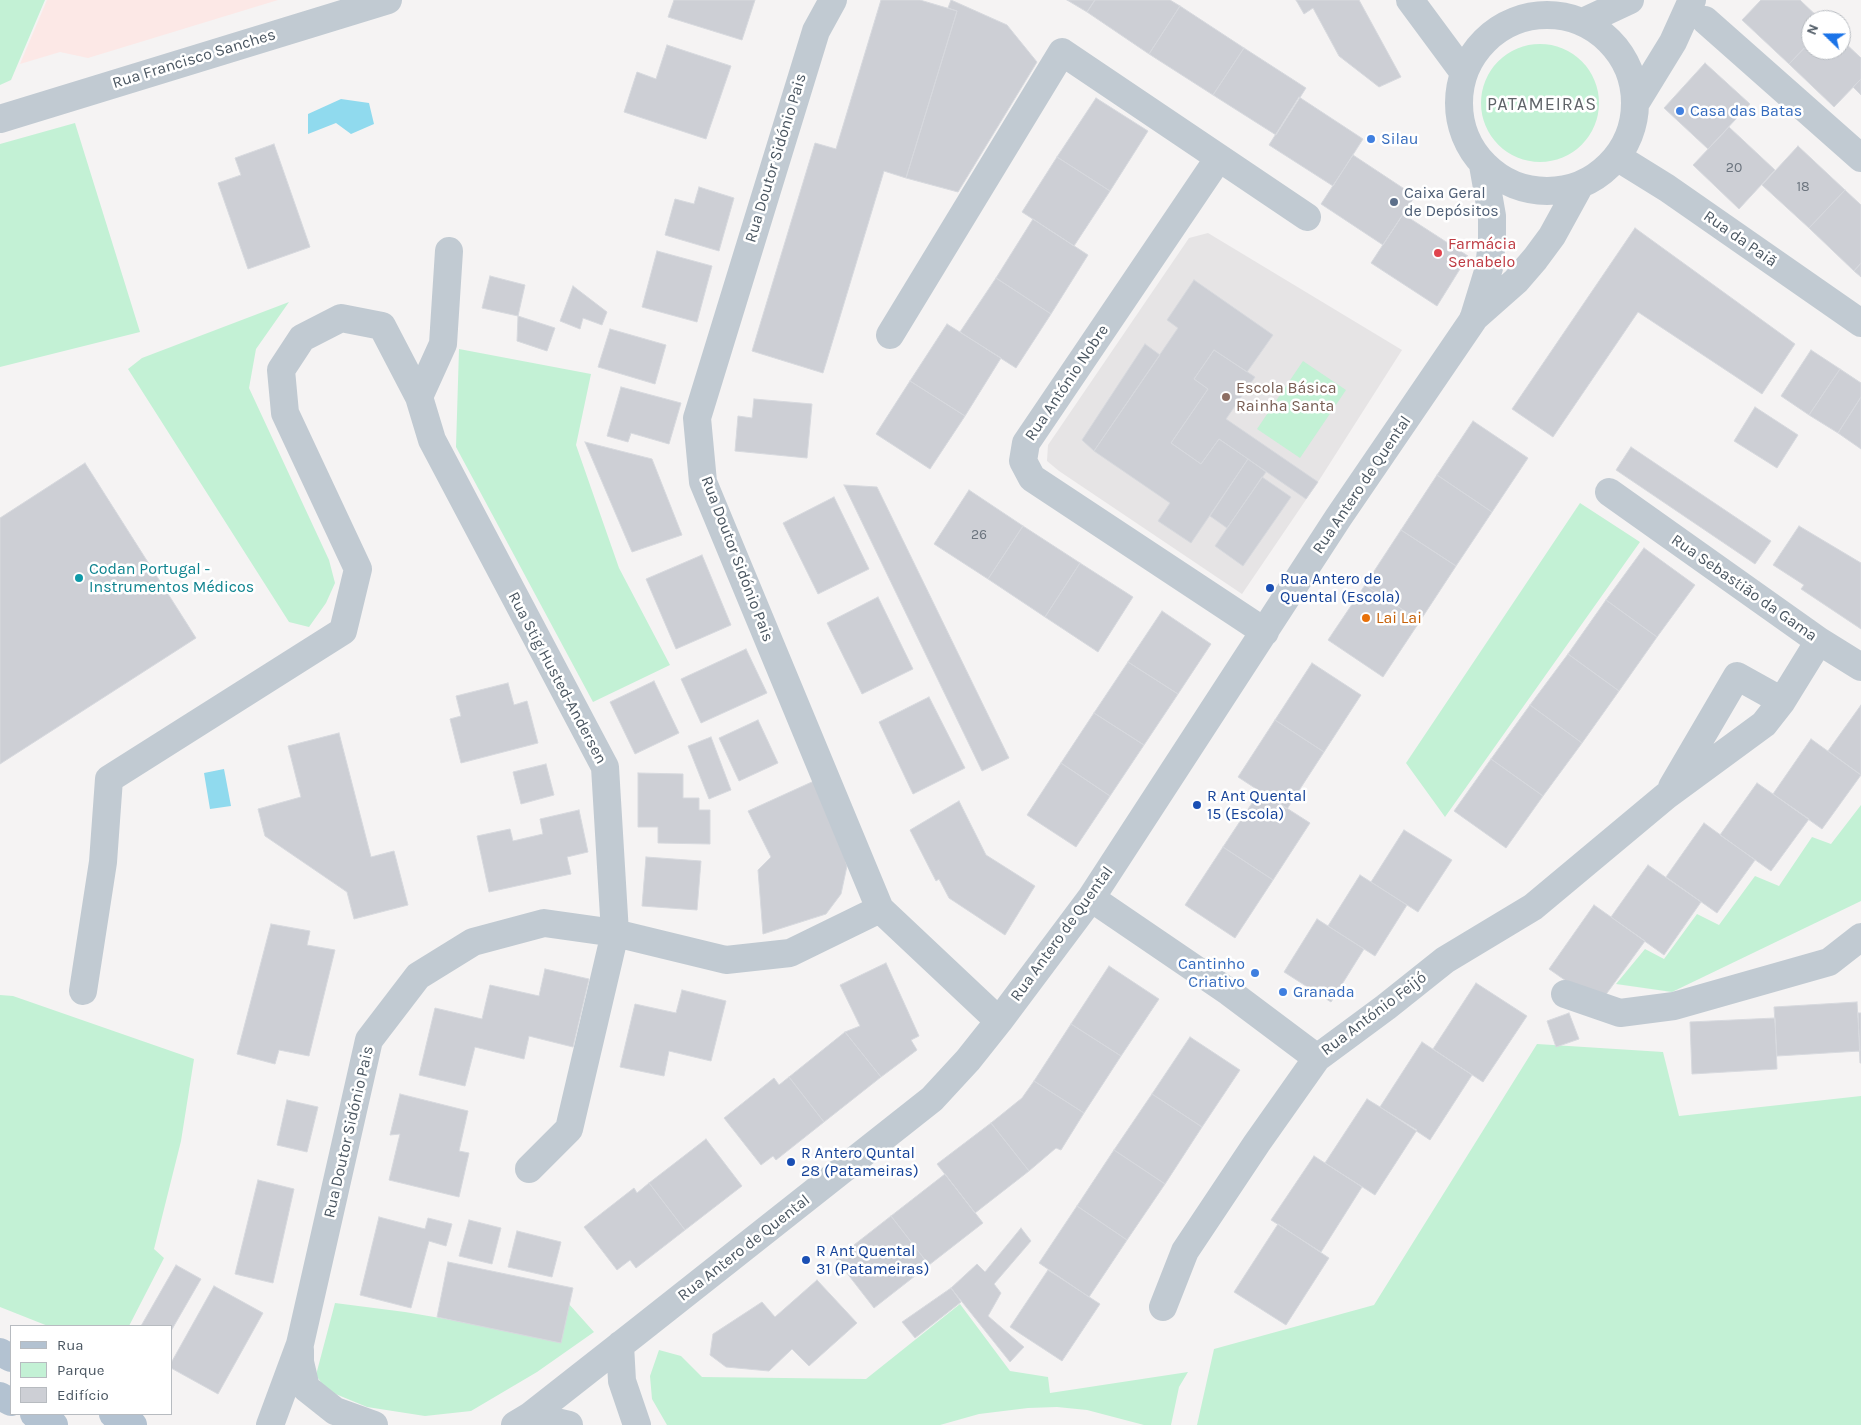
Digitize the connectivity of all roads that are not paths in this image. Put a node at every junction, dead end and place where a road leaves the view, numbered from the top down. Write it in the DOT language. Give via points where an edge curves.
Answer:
graph roads {
  1 [pos="388,0"];
  2 [pos="833,0"];
  3 [pos="1410,0"];
  4 [pos="1630,0"];
  5 [pos="1698,10"];
  6 [pos="1583,22"];
  7 [pos="1464,73"];
  8 [pos="1635,104"];
  9 [pos="0,119"];
  10 [pos="1616,157"];
  11 [pos="1861,158"];
  12 [pos="1218,159"];
  13 [pos="1483,166"];
  14 [pos="1580,185"];
  15 [pos="1307,217"];
  16 [pos="449,251"];
  17 [pos="1473,320"];
  18 [pos="1861,323"];
  19 [pos="890,335"];
  20 [pos="419,397"];
  21 [pos="1619,499"];
  22 [pos="1265,632"];
  23 [pos="1819,641"];
  24 [pos="1861,667"];
  25 [pos="1782,701"];
  26 [pos="1666,796"];
  27 [pos="1091,898"];
  28 [pos="880,909"];
  29 [pos="615,933"];
  30 [pos="1861,937"];
  31 [pos="83,991"];
  32 [pos="1565,994"];
  33 [pos="999,1021"];
  34 [pos="1317,1058"];
  35 [pos="529,1169"];
  36 [pos="1164,1307"];
  37 [pos="300,1344"];
  38 [pos="620,1345"];
  39 [pos="36,1415"];
  40 [pos="115,1415"];
  41 [pos="522,1420"];
  42 [pos="54,1425"];
  43 [pos="133,1425"];
  44 [pos="270,1425"];
  45 [pos="374,1425"];
  46 [pos="569,1425"];
  47 [pos="637,1425"];
  1 -- 9 [label="street, Rua Francisco Sanches"];
  2 -- 28 [label="street, Rua Doutor Sidónio Pais" via="816,31 696,418 703,482"];
  3 -- 7 [label="street"];
  4 -- 6 [label="street"];
  5 -- 8 [label="street" via="1673,42"];
  5 -- 11 [label="street"];
  6 -- 7 [label="street" via="1555,14 1526,16 1499,28 1478,47"];
  6 -- 8 [label="street" via="1604,35 1621,55 1632,78"];
  7 -- 13 [label="street" via="1458,97 1460,122 1468,145"];
  8 -- 10 [label="street" via="1627,140"];
  10 -- 14 [label="street" via="1595,177"];
  10 -- 18 [label="street, Rua da Paiã" via="1667,188"];
  12 -- 15 [label="street"];
  12 -- 19 [label="street" via="1062,52"];
  12 -- 22 [label="street, Rua António Nobre" via="1026,443 1023,461 1032,478"];
  13 -- 14 [label="street" via="1504,181 1528,190 1554,192"];
  13 -- 17 [label="street, Rua Antero de Quental" via="1492,216 1492,241 1489,268"];
  14 -- 17 [label="street, Rua Antero de Quental" via="1552,236 1535,259"];
  16 -- 20 [label="street" via="443,344"];
  17 -- 22 [label="street, Rua Antero de Quental"];
  20 -- 29 [label="street, Rua Stig Husted-Andersen" via="432,440 605,767"];
  20 -- 31 [label="street, Rua Stig Husted-Andersen" via="382,326 374,324 341,318 302,338 281,370 285,413 358,570 343,631 109,779 103,862"];
  21 -- 23 [label="street, Rua Sebastião da Gama"];
  22 -- 27 [label="street, Rua Antero de Quental"];
  23 -- 24 [label="street, Rua Sebastião da Gama"];
  23 -- 25 [label="street, Rua António Feijó"];
  25 -- 26 [label="street, Rua António Feijó" via="1764,724"];
  25 -- 26 [label="street, Rua António Feijó" via="1737,676"];
  26 -- 34 [label="street, Rua António Feijó" via="1533,907 1445,960"];
  27 -- 33 [label="street, Rua Antero de Quental"];
  27 -- 34 [label="street" via="1229,992"];
  28 -- 29 [label="street, Rua Doutor Sidónio Pais" via="790,953 726,960"];
  28 -- 33 [label="street, Rua Doutor Sidónio Pais"];
  29 -- 35 [label="street, Rua Stig Husted-Andersen" via="569,1129"];
  29 -- 37 [label="street, Rua Doutor Sidónio Pais" via="544,923 473,942 418,976 369,1040"];
  30 -- 32 [label="street" via="1829,962 1674,1006 1620,1013"];
  33 -- 38 [label="street, Rua Antero de Quental" via="932,1099"];
  34 -- 36 [label="street, Rua António Feijó" via="1186,1251"];
  37 -- 44 [label="street, Rua Doutor Sidónio Pais"];
  37 -- 45 [label="street" via="306,1388 335,1411"];
  38 -- 41 [label="street, Rua Antero de Quental"];
  38 -- 47 [label="street" via="622,1381"];
  39 -- 42 [label="main road"];
  40 -- 43 [label="main road"];
  41 -- 46 [label="street"];
}
